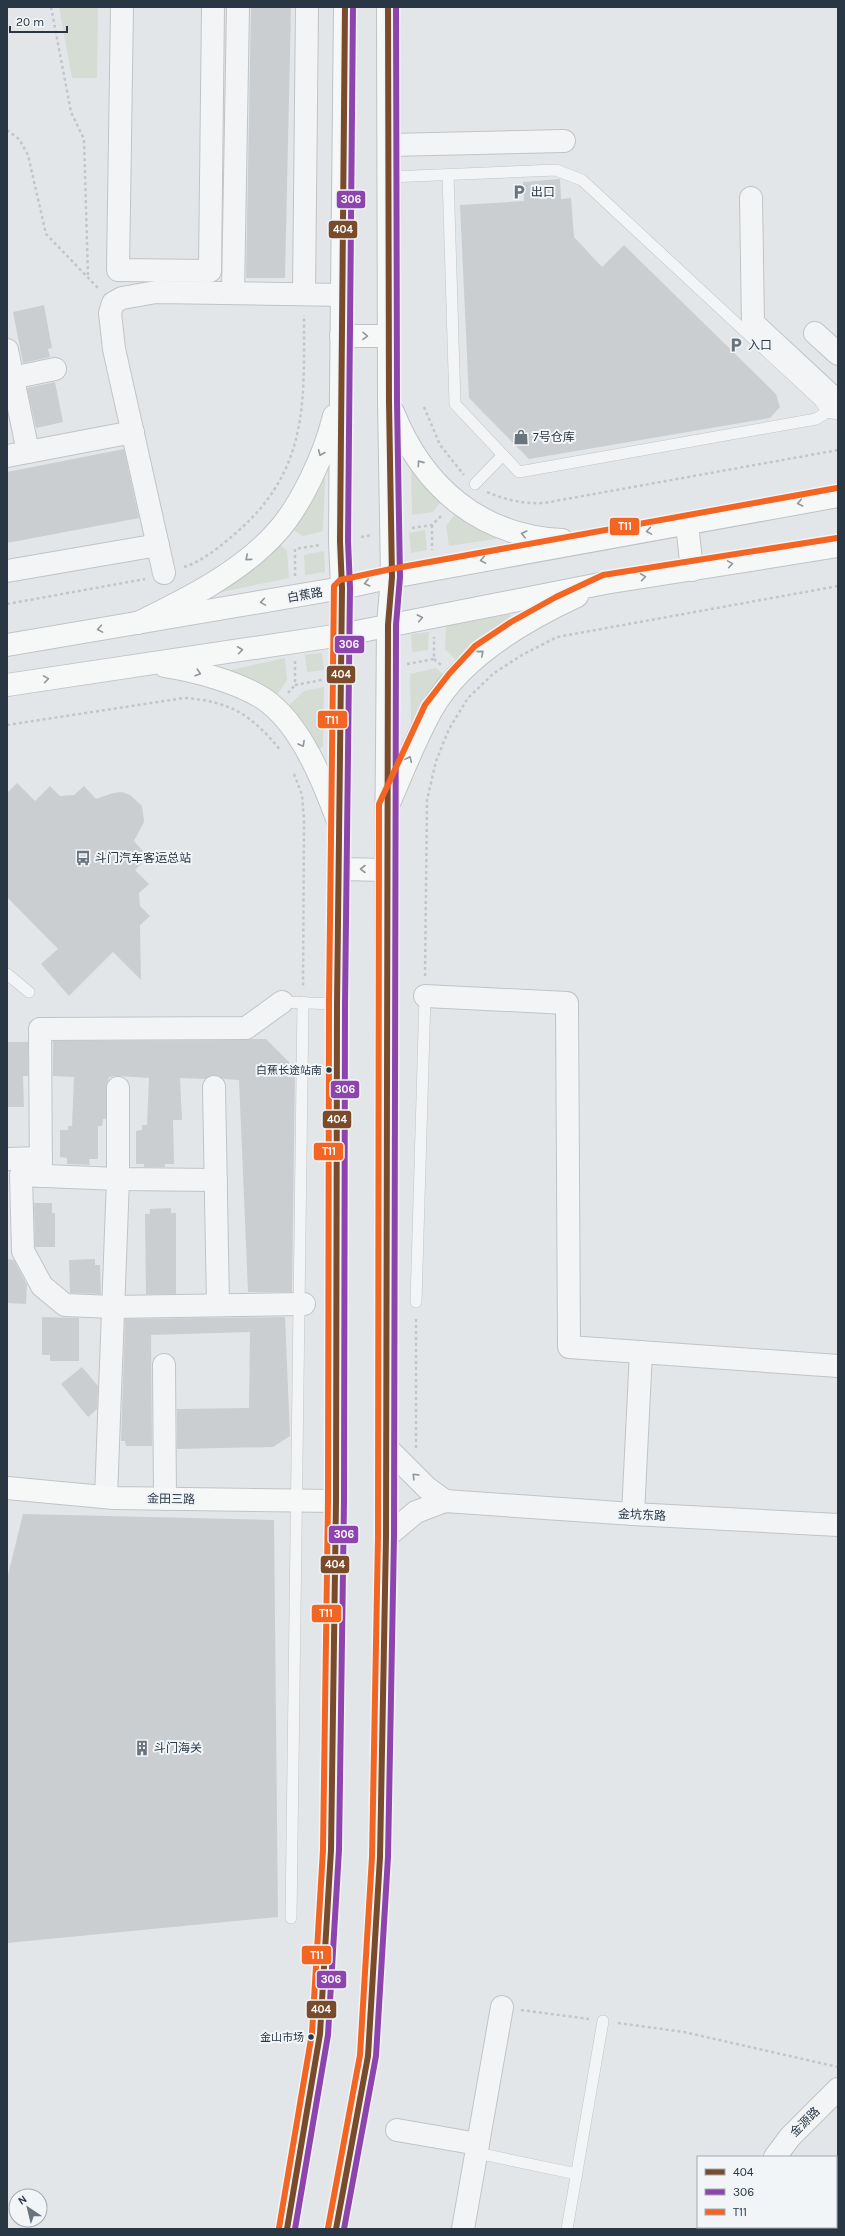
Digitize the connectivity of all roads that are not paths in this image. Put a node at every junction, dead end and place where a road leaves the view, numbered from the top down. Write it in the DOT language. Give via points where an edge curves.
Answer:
graph roads {
  1 [pos="122,7"];
  2 [pos="213,7"];
  3 [pos="238,7"];
  4 [pos="307,7"];
  5 [pos="345,7"];
  6 [pos="388,7"];
  7 [pos="564,141"];
  8 [pos="388,145"];
  9 [pos="448,175"];
  10 [pos="389,177"];
  11 [pos="751,198"];
  12 [pos="233,293"];
  13 [pos="304,294"];
  14 [pos="342,295"];
  15 [pos="815,333"];
  16 [pos="341,336"];
  17 [pos="389,336"];
  18 [pos="7,350"];
  19 [pos="838,354"];
  20 [pos="54,369"];
  21 [pos="10,378"];
  22 [pos="341,389"];
  23 [pos="389,402"];
  24 [pos="834,409"];
  25 [pos="133,432"];
  26 [pos="17,454"];
  27 [pos="503,455"];
  28 [pos="475,484"];
  29 [pos="838,496"];
  30 [pos="687,524"];
  31 [pos="591,541"];
  32 [pos="158,545"];
  33 [pos="838,546"];
  34 [pos="692,570"];
  35 [pos="7,571"];
  36 [pos="164,573"];
  37 [pos="392,577"];
  38 [pos="605,583"];
  39 [pos="342,588"];
  40 [pos="138,623"];
  41 [pos="388,625"];
  42 [pos="341,634"];
  43 [pos="7,645"];
  44 [pos="146,664"];
  45 [pos="7,685"];
  46 [pos="387,807"];
  47 [pos="340,828"];
  48 [pos="340,869"];
  49 [pos="386,870"];
  50 [pos="7,974"];
  51 [pos="29,992"];
  52 [pos="425,996"];
  53 [pos="293,1002"];
  54 [pos="337,1004"];
  55 [pos="214,1087"];
  56 [pos="118,1088"];
  57 [pos="7,1159"];
  58 [pos="41,1167"];
  59 [pos="118,1179"];
  60 [pos="216,1180"];
  61 [pos="416,1302"];
  62 [pos="304,1304"];
  63 [pos="218,1305"];
  64 [pos="113,1307"];
  65 [pos="641,1352"];
  66 [pos="164,1365"];
  67 [pos="838,1366"];
  68 [pos="386,1447"];
  69 [pos="7,1488"];
  70 [pos="106,1497"];
  71 [pos="165,1499"];
  72 [pos="296,1501"];
  73 [pos="336,1501"];
  74 [pos="445,1501"];
  75 [pos="633,1514"];
  76 [pos="838,1525"];
  77 [pos="386,1537"];
  78 [pos="291,1918"];
  79 [pos="502,2007"];
  80 [pos="603,2021"];
  81 [pos="838,2089"];
  82 [pos="397,2130"];
  83 [pos="477,2149"];
  84 [pos="776,2156"];
  85 [pos="577,2174"];
  86 [pos="287,2229"];
  87 [pos="336,2229"];
  88 [pos="463,2229"];
  89 [pos="567,2229"];
  1 -- 2 [label="street" via="118,270 210,270"];
  3 -- 12 [label="street"];
  4 -- 13 [label="street"];
  5 -- 14 [label="main road"];
  6 -- 8 [label="main road"];
  7 -- 8 [label="street"];
  8 -- 10 [label="main road"];
  9 -- 10 [label="lane"];
  9 -- 24 [label="lane" via="556,170 582,180 820,401"];
  9 -- 27 [label="lane" via="455,404"];
  10 -- 17 [label="main road"];
  11 -- 24 [label="street" via="753,323"];
  12 -- 13 [label="street"];
  12 -- 25 [label="street" via="156,292 113,302 110,313 114,349"];
  13 -- 14 [label="street"];
  14 -- 16 [label="main road"];
  15 -- 19 [label="street"];
  16 -- 17 [label="main road, one-way"];
  16 -- 22 [label="main road"];
  17 -- 23 [label="main road"];
  18 -- 21 [label="street"];
  20 -- 21 [label="street"];
  21 -- 26 [label="street"];
  22 -- 39 [label="main road"];
  22 -- 40 [label="main road, one-way" via="329,435 314,471 274,535 244,562"];
  31 -- 23 [label="main road, one-way" via="545,539 502,529 478,518 437,484 420,464 402,435"];
  23 -- 37 [label="main road"];
  24 -- 27 [label="lane" via="816,419 519,472"];
  25 -- 26 [label="street"];
  25 -- 32 [label="street"];
  27 -- 28 [label="lane"];
  29 -- 30 [label="main road, 白蕉路, one-way"];
  30 -- 31 [label="main road, 白蕉路, one-way"];
  30 -- 34 [label="main road"];
  31 -- 37 [label="main road, 白蕉路, one-way"];
  32 -- 35 [label="street"];
  32 -- 36 [label="street"];
  34 -- 33 [label="main road, one-way"];
  38 -- 34 [label="main road, one-way"];
  37 -- 39 [label="main road, 白蕉路, one-way"];
  37 -- 41 [label="main road"];
  41 -- 38 [label="main road, one-way"];
  46 -- 38 [label="main road, one-way" via="431,710 481,652 540,615"];
  39 -- 40 [label="main road, 白蕉路, one-way"];
  39 -- 42 [label="main road"];
  40 -- 43 [label="main road, 白蕉路, one-way"];
  41 -- 42 [label="main road"];
  41 -- 46 [label="main road"];
  44 -- 42 [label="main road, one-way"];
  42 -- 47 [label="main road"];
  45 -- 44 [label="main road, one-way"];
  44 -- 47 [label="main road, one-way" via="183,669 215,679 258,696 275,709 288,722 313,765"];
  46 -- 49 [label="main road"];
  47 -- 48 [label="main road"];
  49 -- 48 [label="main road, one-way"];
  48 -- 54 [label="main road"];
  49 -- 68 [label="main road"];
  50 -- 51 [label="lane"];
  52 -- 61 [label="lane"];
  52 -- 65 [label="street" via="567,1003 569,1347"];
  53 -- 54 [label="lane"];
  53 -- 58 [label="street" via="246,1028 40,1029"];
  53 -- 72 [label="lane"];
  54 -- 73 [label="main road"];
  55 -- 60 [label="street"];
  56 -- 59 [label="street"];
  57 -- 58 [label="street"];
  58 -- 59 [label="street"];
  58 -- 64 [label="street" via="21,1175 23,1251 42,1286 65,1305"];
  59 -- 60 [label="street"];
  59 -- 64 [label="street"];
  60 -- 63 [label="street"];
  62 -- 63 [label="street"];
  63 -- 64 [label="street"];
  64 -- 70 [label="street"];
  65 -- 67 [label="street"];
  65 -- 75 [label="street"];
  66 -- 71 [label="street"];
  74 -- 68 [label="street, one-way" via="427,1488"];
  68 -- 77 [label="main road"];
  69 -- 70 [label="main road, 金田三路"];
  70 -- 71 [label="main road, 金田三路"];
  71 -- 72 [label="main road, 金田三路"];
  72 -- 73 [label="main road, 金田三路"];
  72 -- 78 [label="lane"];
  73 -- 86 [label="main road" via="331,1850 320,2034"];
  74 -- 75 [label="street, 金坑东路"];
  74 -- 77 [label="street, 金坑东路" via="416,1512"];
  75 -- 76 [label="street, 金坑东路"];
  77 -- 87 [label="main road" via="380,1857 368,2056"];
  79 -- 83 [label="street"];
  80 -- 85 [label="lane"];
  81 -- 84 [label="street, 金源路" via="790,2137"];
  82 -- 83 [label="street"];
  83 -- 85 [label="lane"];
  83 -- 88 [label="street"];
  85 -- 89 [label="lane"];
}
